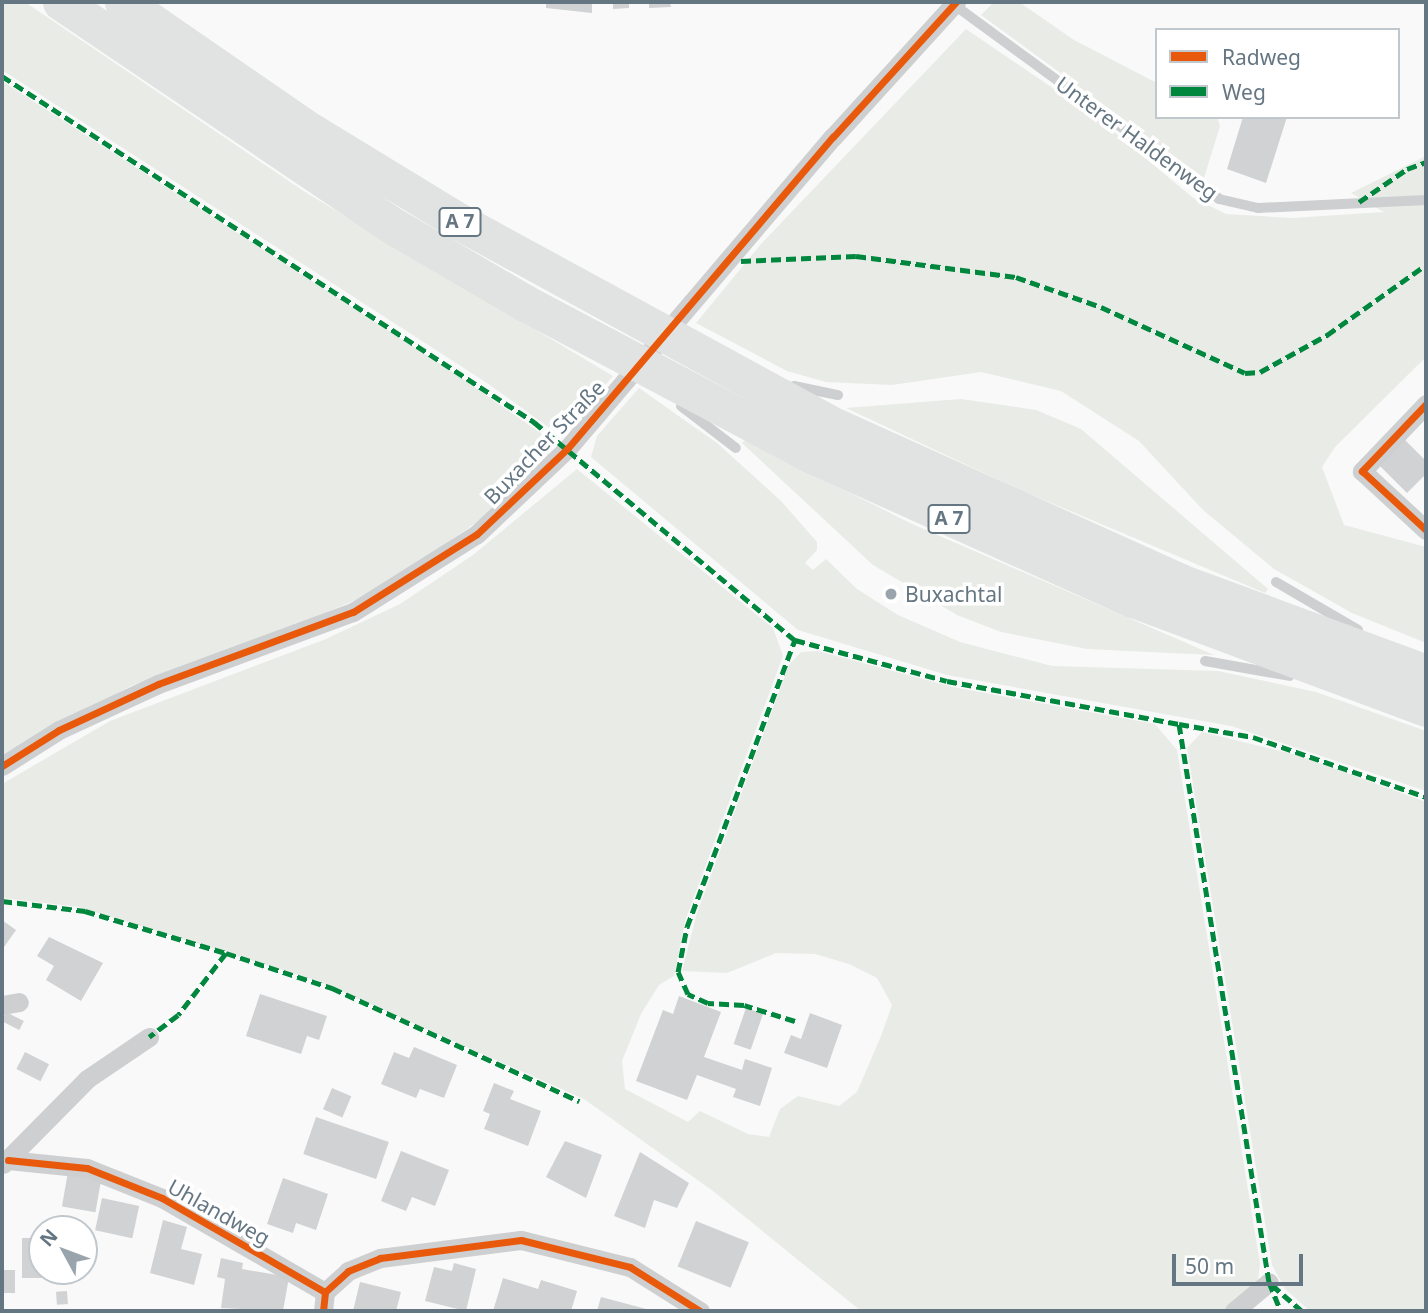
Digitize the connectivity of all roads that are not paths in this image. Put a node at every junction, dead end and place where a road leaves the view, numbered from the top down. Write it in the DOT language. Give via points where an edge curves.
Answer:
graph roads {
  1 [pos="61,2"];
  2 [pos="123,2"];
  3 [pos="955,3"];
  4 [pos="1426,200"];
  5 [pos="584,333"];
  6 [pos="675,342"];
  7 [pos="720,349"];
  8 [pos="639,381"];
  9 [pos="787,383"];
  10 [pos="838,396"];
  11 [pos="673,401"];
  12 [pos="1426,404"];
  13 [pos="736,448"];
  14 [pos="1426,530"];
  15 [pos="1276,582"];
  16 [pos="1374,637"];
  17 [pos="1395,647"];
  18 [pos="1205,661"];
  19 [pos="1424,672"];
  20 [pos="1329,675"];
  21 [pos="1426,708"];
  22 [pos="2,766"];
  23 [pos="149,1037"];
  24 [pos="5,1162"];
  25 [pos="1269,1282"];
  26 [pos="324,1302"];
  27 [pos="700,1311"];
  28 [pos="1234,1311"];
  1 -- 5 [label="highway, A 7" via="395,227"];
  2 -- 6 [label="highway, A 7" via="304,127"];
  3 -- 4 [label="lane, Unterer Haldenweg" via="1219,199 1258,208"];
  3 -- 22 [label="street, Buxacher Straße" via="697,294 594,419 516,502 407,583 353,612 94,712"];
  5 -- 8 [label="lane" via="616,368"];
  5 -- 20 [label="highway, A 7" via="812,455 971,529"];
  6 -- 7 [label="lane"];
  6 -- 19 [label="highway, A 7" via="999,504 1180,582"];
  9 -- 10 [label="lane"];
  11 -- 13 [label="lane"];
  12 -- 14 [label="street" via="1362,471"];
  15 -- 16 [label="lane"];
  17 -- 19 [label="lane"];
  18 -- 20 [label="lane" via="1248,665 1304,680"];
  20 -- 21 [label="highway, A 7"];
  23 -- 24 [label="street" via="88,1079"];
  24 -- 26 [label="street, Uhlandweg" via="87,1168 162,1198"];
  25 -- 28 [label="street"];
  26 -- 27 [label="street" via="348,1270 380,1258 521,1240 629,1267"];
}
